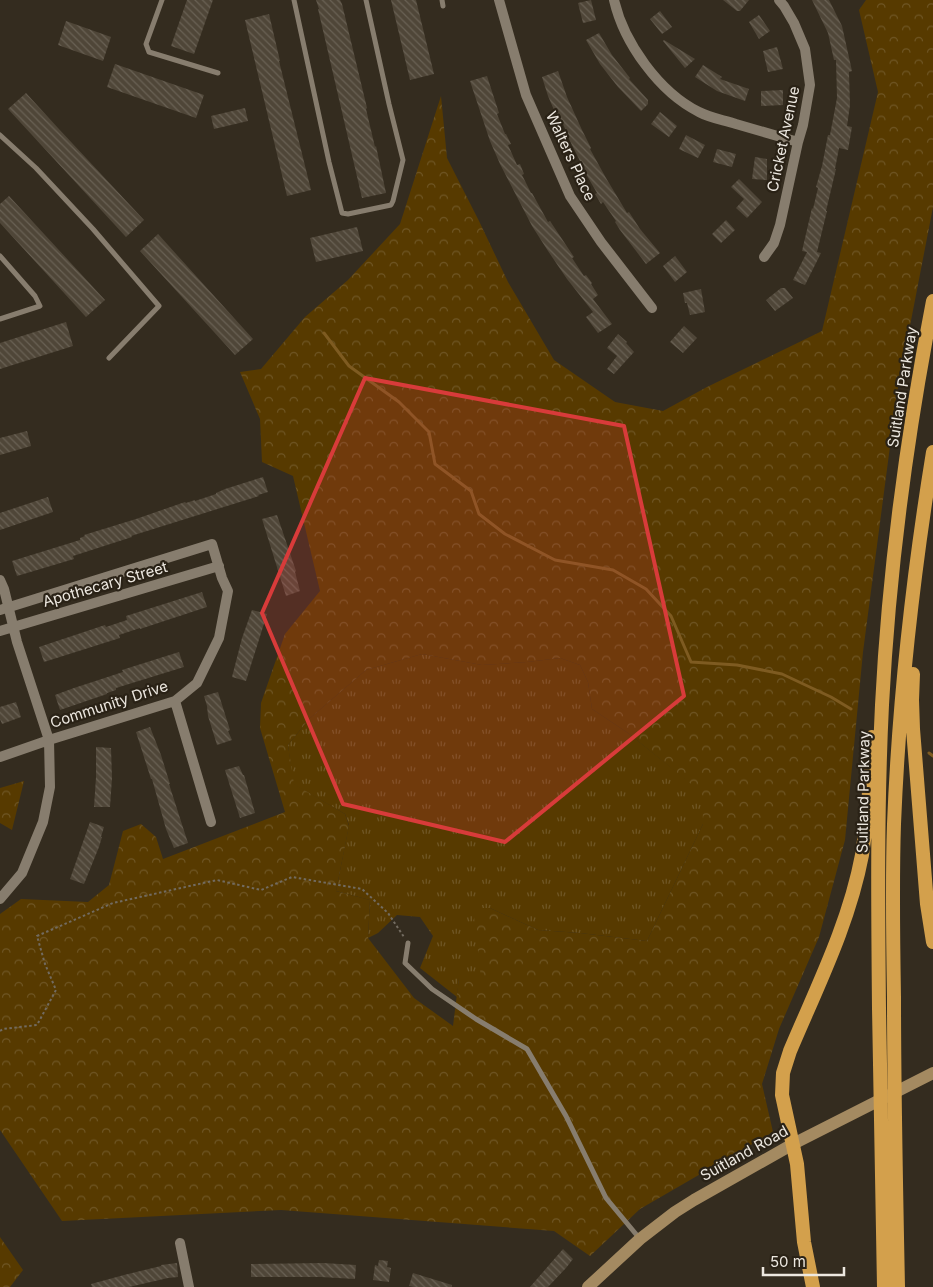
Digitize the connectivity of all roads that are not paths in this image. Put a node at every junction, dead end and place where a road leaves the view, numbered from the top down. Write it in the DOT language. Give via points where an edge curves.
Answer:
graph roads {
  1 [pos="162,0"];
  2 [pos="294,0"];
  3 [pos="366,0"];
  4 [pos="442,0"];
  5 [pos="499,0"];
  6 [pos="614,0"];
  7 [pos="779,0"];
  8 [pos="443,6"];
  9 [pos="218,72"];
  10 [pos="1,136"];
  11 [pos="798,142"];
  12 [pos="0,256"];
  13 [pos="764,257"];
  14 [pos="933,300"];
  15 [pos="652,308"];
  16 [pos="0,319"];
  17 [pos="109,358"];
  18 [pos="933,452"];
  19 [pos="212,544"];
  20 [pos="219,566"];
  21 [pos="0,580"];
  22 [pos="914,581"];
  23 [pos="4,609"];
  24 [pos="13,627"];
  25 [pos="0,631"];
  26 [pos="883,680"];
  27 [pos="175,700"];
  28 [pos="49,740"];
  29 [pos="0,757"];
  30 [pos="211,822"];
  31 [pos="0,899"];
  32 [pos="933,942"];
  33 [pos="408,943"];
  34 [pos="887,1053"];
  35 [pos="933,1073"];
  36 [pos="889,1140"];
  37 [pos="793,1144"];
  38 [pos="640,1239"];
  39 [pos="180,1243"];
  40 [pos="189,1287"];
  41 [pos="588,1287"];
  42 [pos="812,1287"];
  43 [pos="884,1287"];
  44 [pos="898,1287"];
  1 -- 9 [label="lane" via="146,44 149,52"];
  2 -- 3 [label="lane" via="339,204 342,213 348,214 391,205 403,160"];
  4 -- 8 [label="lane"];
  5 -- 15 [label="street, Walters Place" via="526,95 570,196"];
  6 -- 11 [label="street" via="634,48 647,67 685,104 700,113"];
  7 -- 11 [label="street, Cricket Avenue" via="805,49 810,85"];
  10 -- 17 [label="lane" via="93,228 159,306"];
  11 -- 13 [label="street, Cricket Avenue" via="780,225 774,243"];
  12 -- 16 [label="lane" via="36,296 40,306"];
  14 -- 26 [label="highway, Suitland Parkway" via="903,480"];
  18 -- 22 [label="highway, Suitland Parkway"];
  19 -- 20 [label="street, Community Drive"];
  19 -- 23 [label="street, Apothecary Street"];
  20 -- 24 [label="street, Apothecary Street"];
  20 -- 27 [label="street, Community Drive" via="228,591 219,638 197,683"];
  21 -- 23 [label="street" via="4,589"];
  22 -- 32 [label="highway" via="913,721 927,904"];
  22 -- 34 [label="highway, Suitland Parkway" via="894,822"];
  23 -- 24 [label="street"];
  24 -- 25 [label="street, Apothecary Street"];
  24 -- 28 [label="street"];
  26 -- 34 [label="highway, Suitland Parkway" via="878,847"];
  26 -- 37 [label="highway" via="871,741 866,822 854,889 840,934 783,1073 782,1095"];
  27 -- 28 [label="street, Community Drive"];
  27 -- 30 [label="street"];
  28 -- 29 [label="street, Community Drive"];
  28 -- 31 [label="street" via="50,787 43,822 22,873"];
  33 -- 38 [label="lane" via="405,963 432,990 526,1049 566,1116 606,1198"];
  34 -- 36 [label="highway, Suitland Parkway"];
  35 -- 37 [label="main road, Suitland Road"];
  36 -- 43 [label="highway, Suitland Parkway"];
  36 -- 44 [label="highway, Suitland Parkway"];
  37 -- 38 [label="main road, Suitland Road" via="717,1185"];
  37 -- 42 [label="highway"];
  38 -- 41 [label="main road, Suitland Road"];
  39 -- 40 [label="street"];
}
